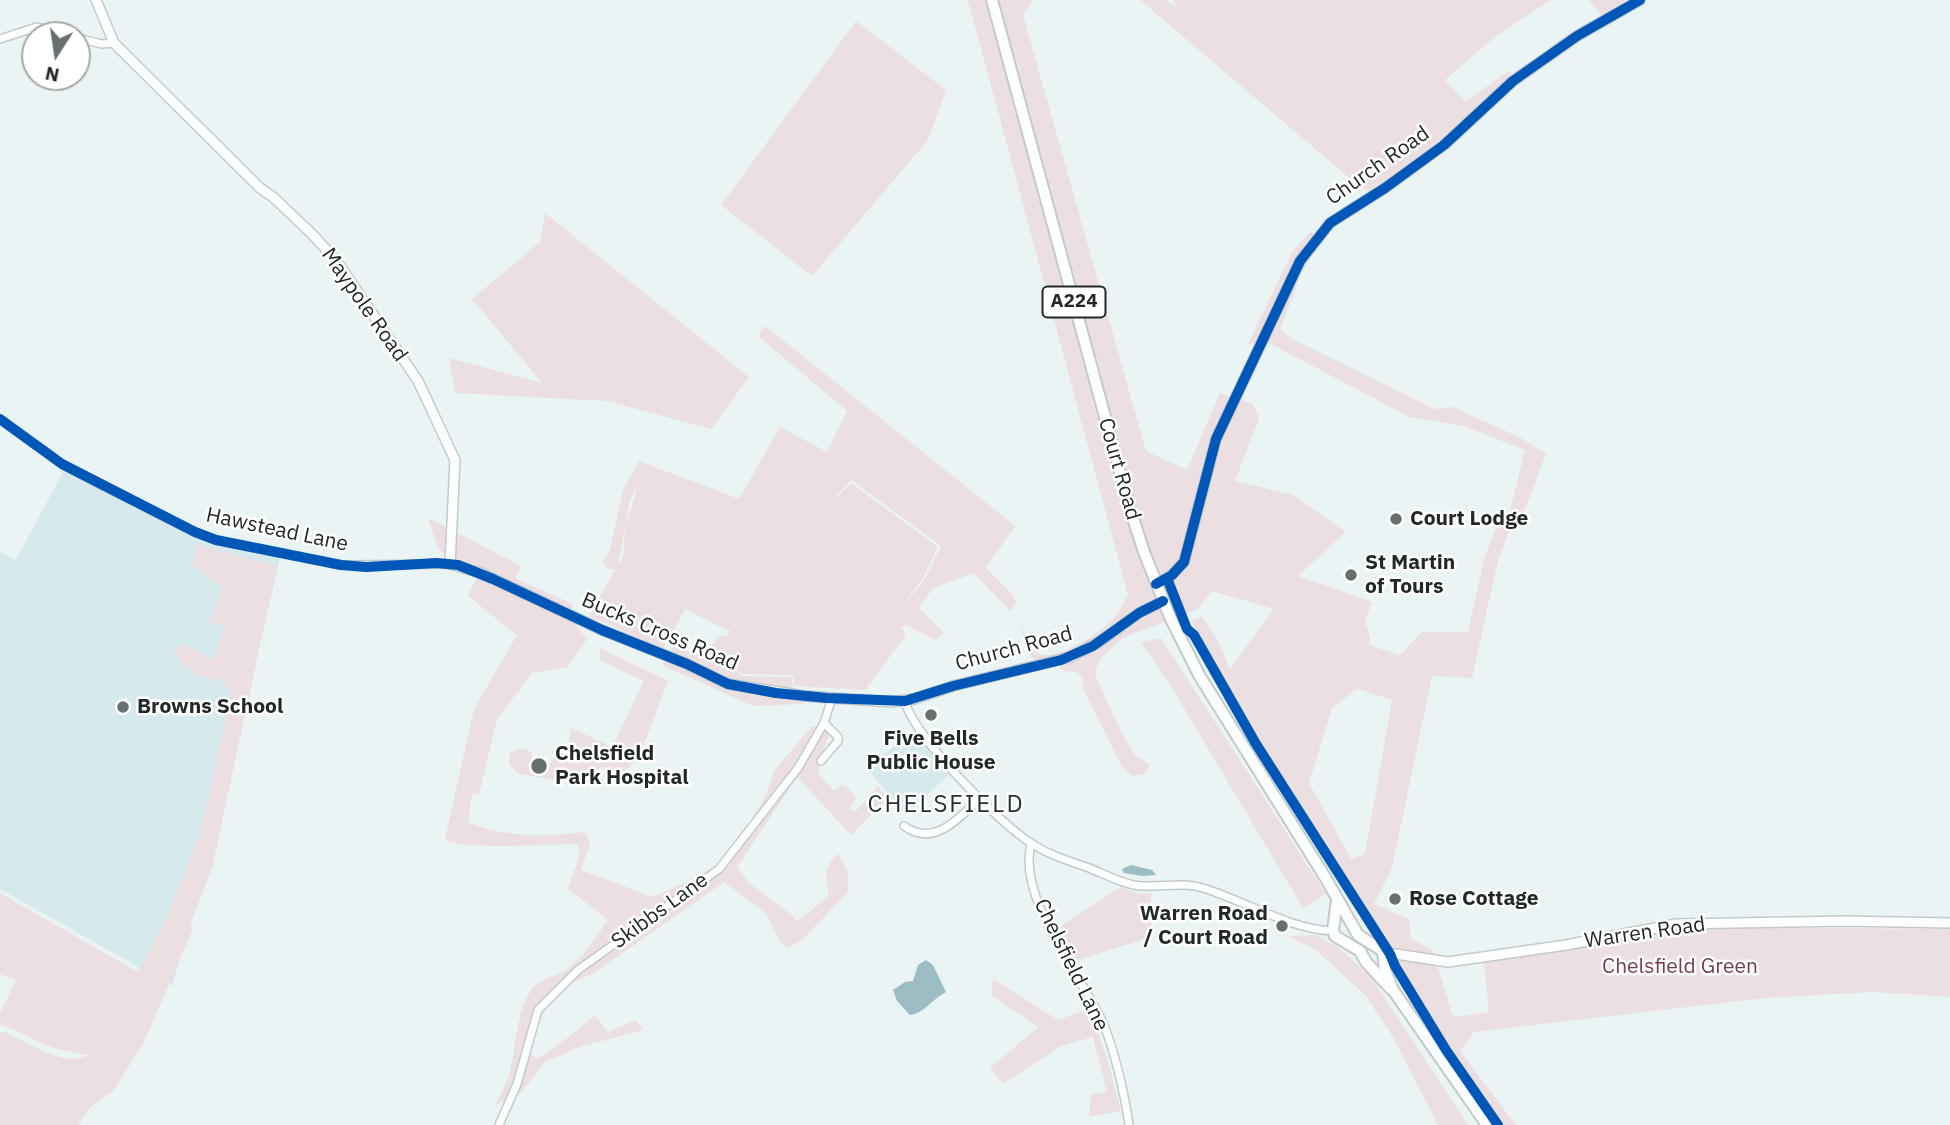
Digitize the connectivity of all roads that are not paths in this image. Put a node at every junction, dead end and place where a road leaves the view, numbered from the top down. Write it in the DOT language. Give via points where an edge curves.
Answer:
graph roads {
  1 [pos="96,0"];
  2 [pos="992,0"];
  3 [pos="1640,0"];
  4 [pos="21,32"];
  5 [pos="0,39"];
  6 [pos="91,41"];
  7 [pos="114,43"];
  8 [pos="0,419"];
  9 [pos="450,564"];
  10 [pos="1156,584"];
  11 [pos="1163,601"];
  12 [pos="832,698"];
  13 [pos="905,701"];
  14 [pos="824,723"];
  15 [pos="821,761"];
  16 [pos="980,798"];
  17 [pos="904,826"];
  18 [pos="1031,844"];
  19 [pos="1337,900"];
  20 [pos="1950,923"];
  21 [pos="1353,926"];
  22 [pos="1334,929"];
  23 [pos="1343,941"];
  24 [pos="1382,954"];
  25 [pos="1367,961"];
  26 [pos="1393,990"];
  27 [pos="499,1125"];
  28 [pos="1129,1125"];
  29 [pos="1487,1125"];
  1 -- 7 [label="street, Maypole Road"];
  2 -- 10 [label="main road, Court Road / A224" via="1130,509"];
  3 -- 10 [label="street, Church Road" via="1577,36 1513,81 1444,145 1330,223 1300,261 1216,439 1184,562"];
  4 -- 5 [label="street"];
  6 -- 7 [label="street"];
  7 -- 9 [label="street, Maypole Road" via="336,260 418,381 455,460"];
  8 -- 9 [label="street, Hawstead Lane" via="62,464 216,540 341,565"];
  9 -- 12 [label="street, Bucks Cross Road" via="481,573 728,684"];
  10 -- 11 [label="main road, Court Road / A224"];
  11 -- 13 [label="street, Church Road" via="1070,657"];
  11 -- 19 [label="main road, Court Road / A224" via="1199,675"];
  12 -- 13 [label="street, Bucks Cross Road"];
  12 -- 14 [label="street, Skibbs Lane"];
  13 -- 16 [label="street" via="929,742"];
  14 -- 15 [label="street" via="838,741"];
  14 -- 27 [label="street, Skibbs Lane" via="798,768 719,869 578,970 538,1010 517,1084"];
  16 -- 17 [label="street" via="939,832 919,834"];
  16 -- 18 [label="street"];
  18 -- 22 [label="street" via="1123,882 1200,887 1290,922"];
  18 -- 28 [label="street, Chelsfield Lane" via="1037,900 1102,1022"];
  19 -- 21 [label="main road, Court Road / A224"];
  19 -- 22 [label="main road"];
  20 -- 24 [label="street, Warren Road" via="1676,924 1448,962"];
  21 -- 22 [label="main road" via="1342,920"];
  21 -- 23 [label="main road" via="1352,937"];
  21 -- 24 [label="main road, Court Road / A224" via="1360,938"];
  22 -- 23 [label="main road"];
  23 -- 25 [label="main road"];
  24 -- 25 [label="main road" via="1380,966"];
  24 -- 25 [label="main road" via="1370,948"];
  24 -- 26 [label="main road"];
  25 -- 26 [label="main road"];
  26 -- 29 [label="main road"];
}
